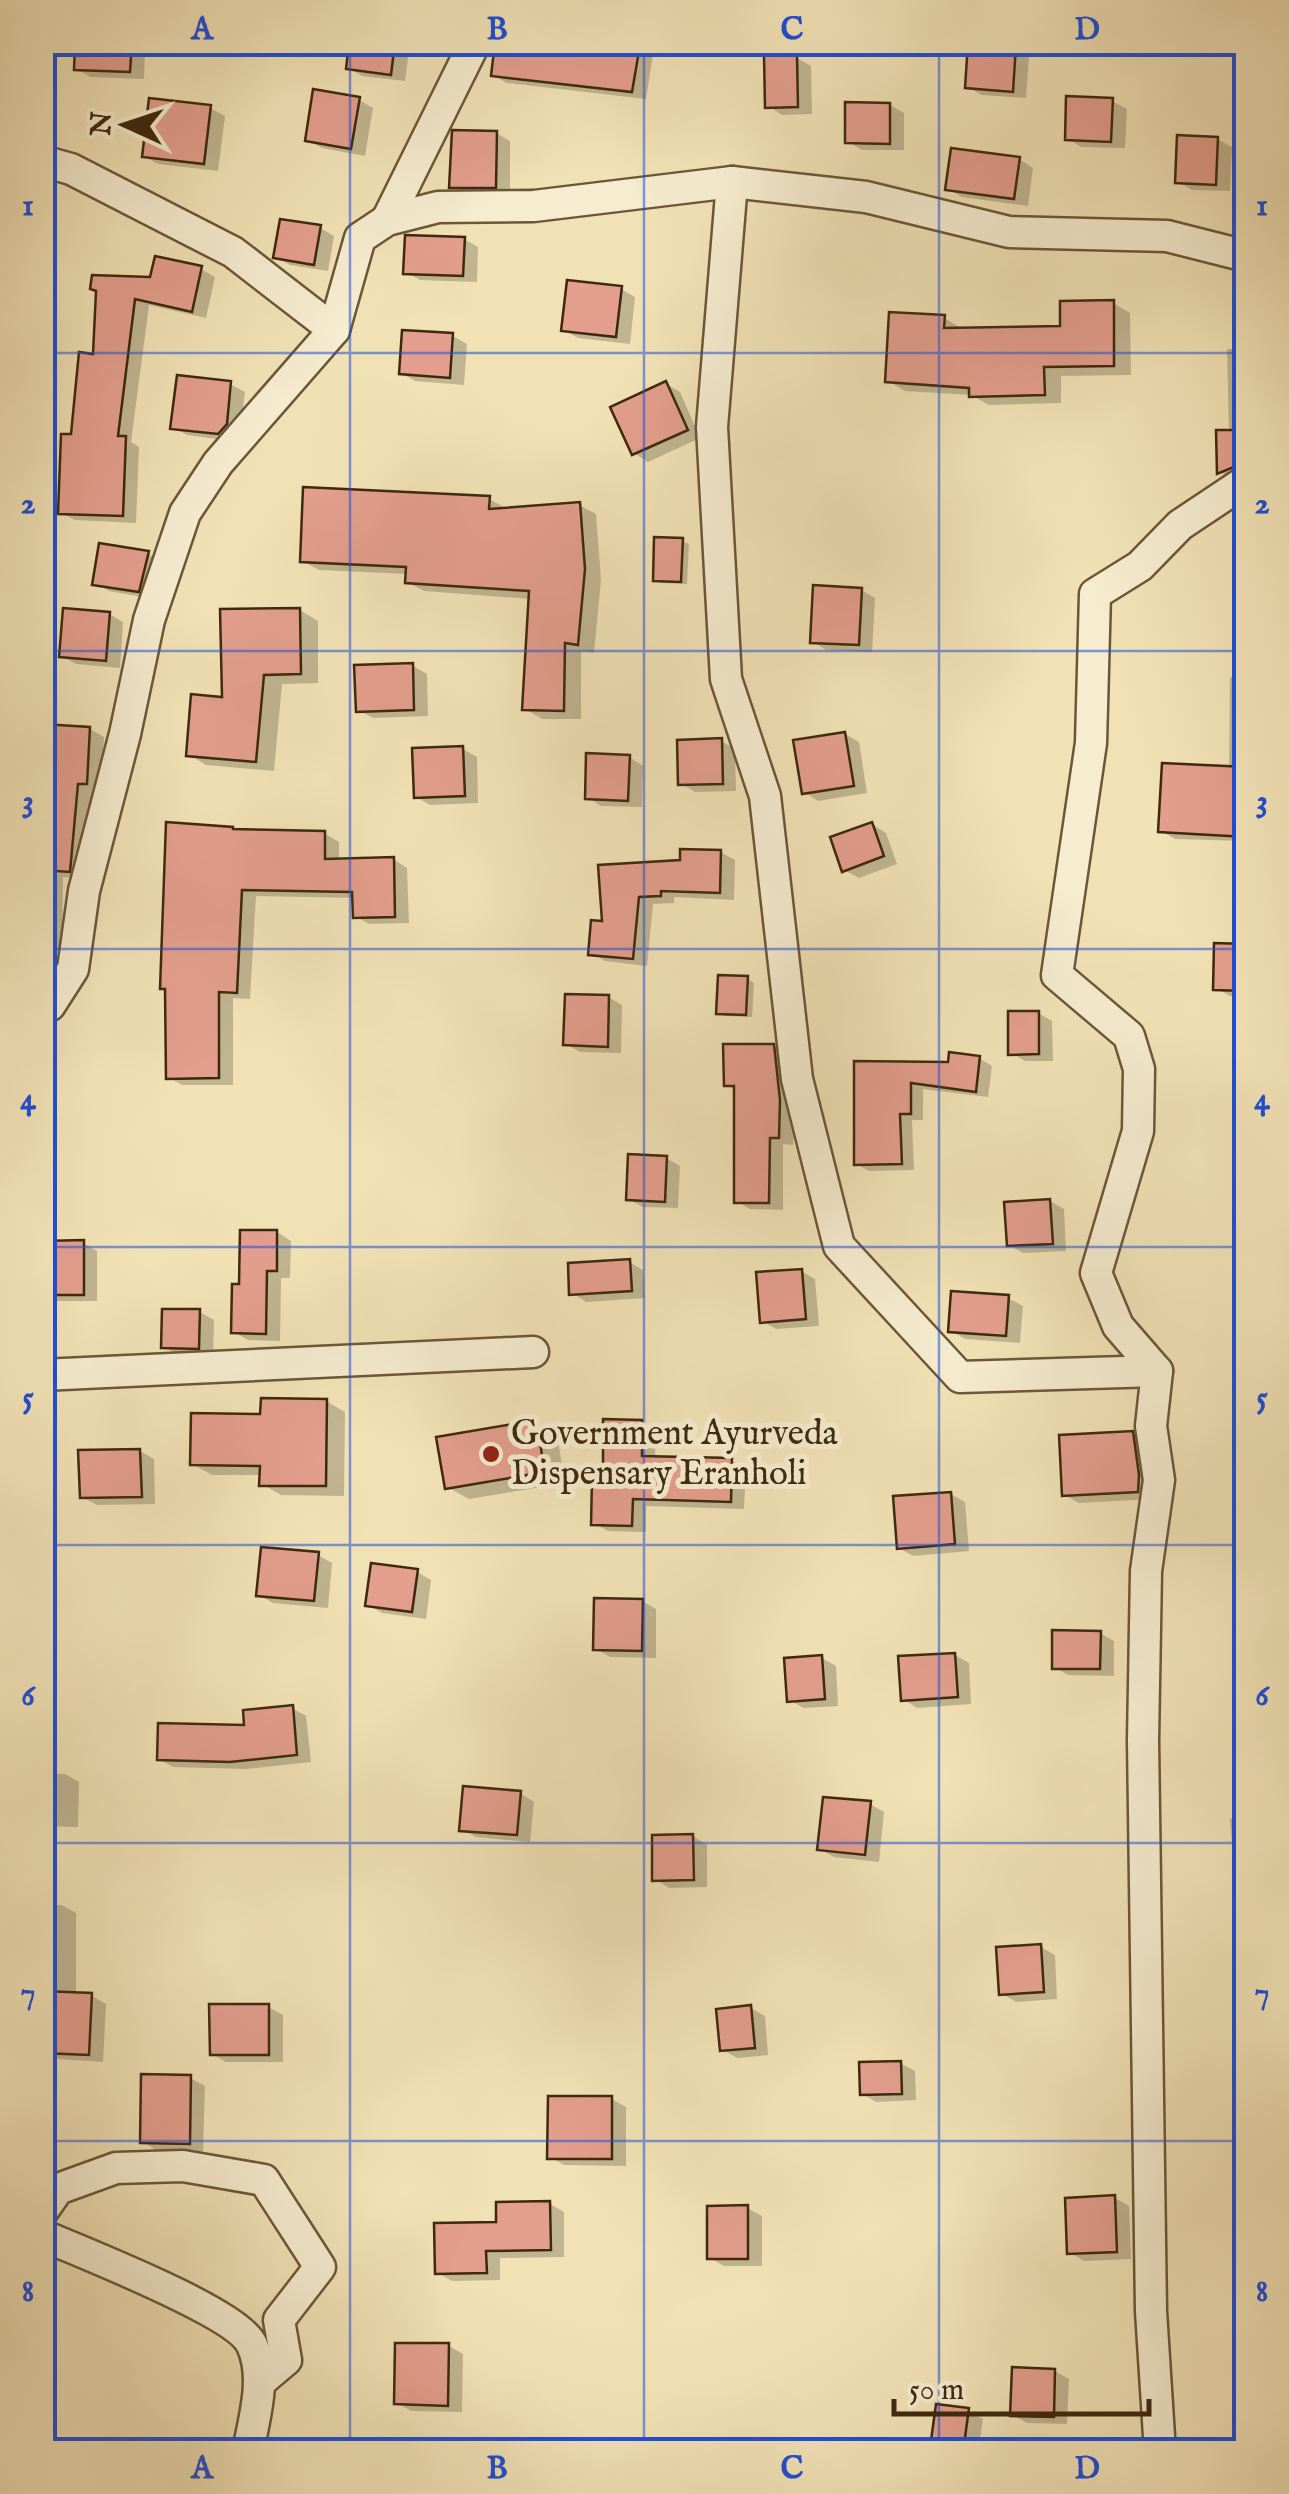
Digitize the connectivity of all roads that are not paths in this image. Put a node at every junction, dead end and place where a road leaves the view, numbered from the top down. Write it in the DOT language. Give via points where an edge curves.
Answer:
graph roads {
  1 [pos="475,42"];
  2 [pos="42,162"];
  3 [pos="732,182"];
  4 [pos="388,220"];
  5 [pos="1246,256"];
  6 [pos="334,330"];
  7 [pos="1246,481"];
  8 [pos="42,1004"];
  9 [pos="533,1352"];
  10 [pos="1158,1371"];
  11 [pos="42,1376"];
  12 [pos="42,2212"];
  13 [pos="42,2235"];
  14 [pos="260,2382"];
  15 [pos="248,2452"];
  16 [pos="1160,2452"];
  1 -- 4 [label="street"];
  2 -- 6 [label="street" via="72,169 233,252"];
  3 -- 4 [label="street" via="534,206 438,207"];
  3 -- 5 [label="street" via="866,198 1009,232 1167,236"];
  3 -- 10 [label="street" via="712,427 726,678 765,796 798,1079 839,1246 960,1377"];
  4 -- 6 [label="street" via="360,238"];
  6 -- 8 [label="street" via="185,512 148,620 72,970 50,1004"];
  7 -- 10 [label="street" via="1095,594 1091,744 1057,975 1129,1036 1139,1070 1138,1131 1096,1274 1118,1326"];
  9 -- 11 [label="street"];
  10 -- 16 [label="street" via="1151,1426 1159,1480 1146,1571 1143,1740 1151,2311"];
  12 -- 14 [label="street" via="58,2189 116,2168 183,2166 264,2180 320,2267 278,2320 286,2360"];
  13 -- 14 [label="street" via="224,2317 252,2344"];
  14 -- 15 [label="street"];
}
